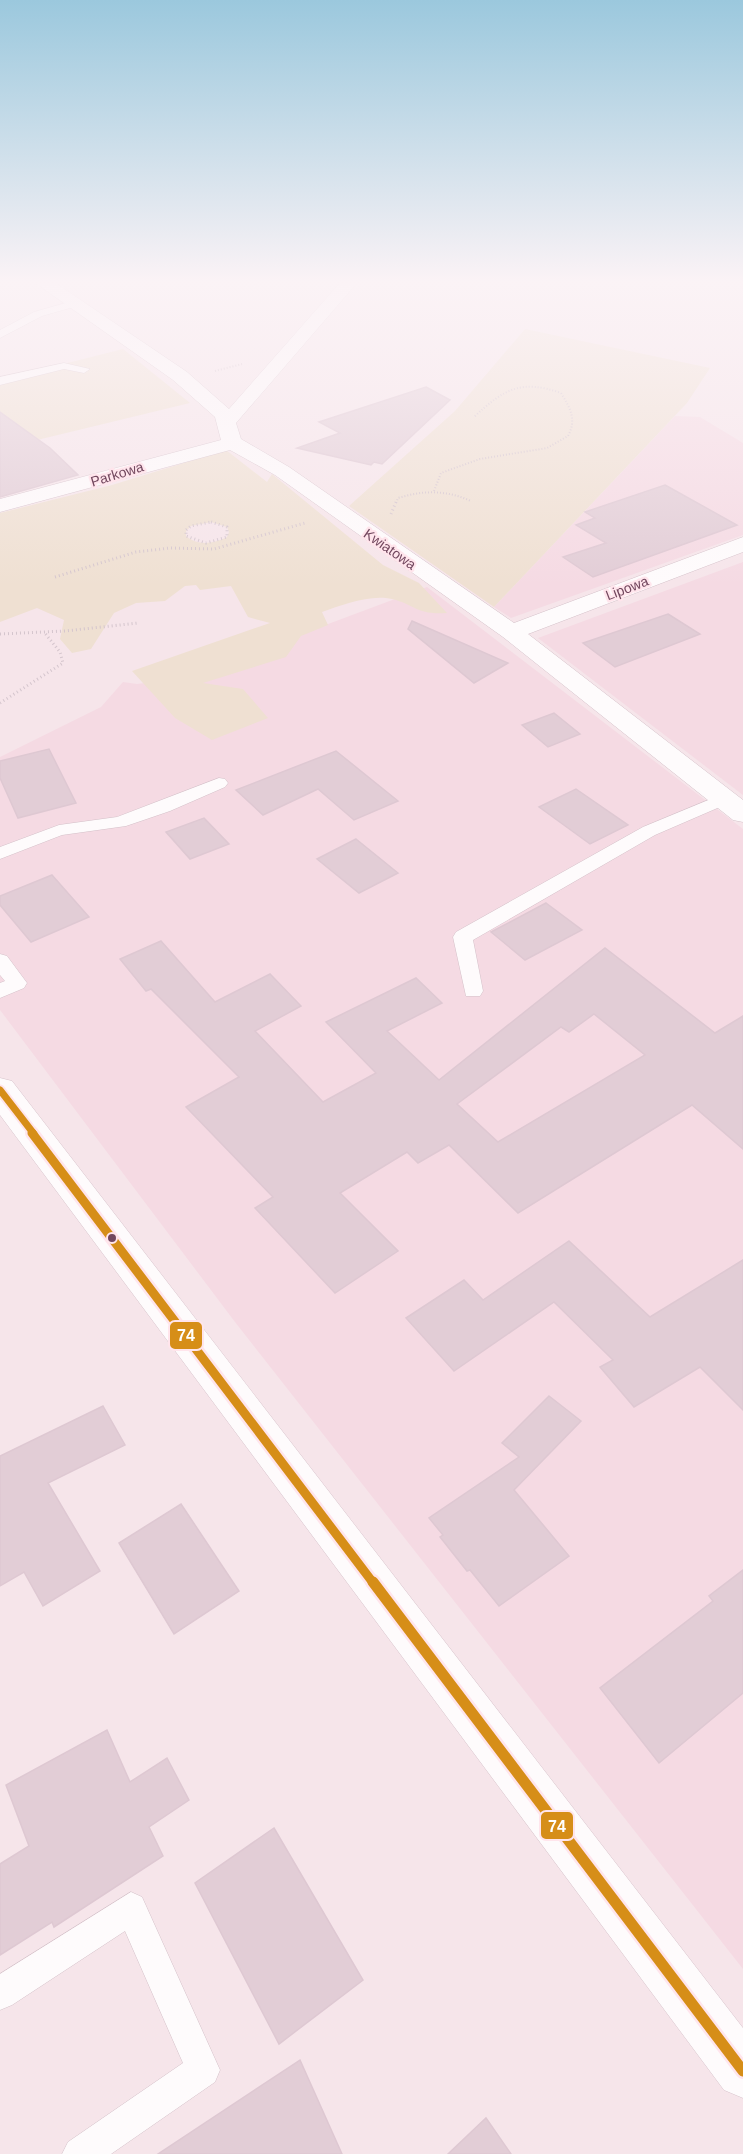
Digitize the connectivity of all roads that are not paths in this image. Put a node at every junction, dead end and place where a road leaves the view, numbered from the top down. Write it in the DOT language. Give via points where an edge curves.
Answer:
graph roads {
  1 [pos="188,385"];
  2 [pos="266,385"];
  3 [pos="230,432"];
  4 [pos="0,506"];
  5 [pos="743,544"];
  6 [pos="511,632"];
  7 [pos="219,783"];
  8 [pos="723,799"];
  9 [pos="743,814"];
  10 [pos="0,853"];
  11 [pos="0,961"];
  12 [pos="0,990"];
  13 [pos="472,991"];
  14 [pos="0,1090"];
  15 [pos="0,1993"];
  16 [pos="743,2071"];
  17 [pos="80,2154"];
  1 -- 3 [label="street, Kwiatowa" via="223,414"];
  2 -- 3 [label="street"];
  3 -- 4 [label="street, Parkowa"];
  3 -- 6 [label="street, Kwiatowa"];
  5 -- 6 [label="street, Lipowa"];
  6 -- 8 [label="street, Kwiatowa"];
  7 -- 10 [label="lane" via="120,822 59,830"];
  8 -- 9 [label="street, Kwiatowa"];
  8 -- 13 [label="lane" via="649,831 463,937"];
  11 -- 12 [label="lane" via="17,983"];
  14 -- 16 [label="street"];
  15 -- 17 [label="lane" via="131,1908 203,2070"];
}
